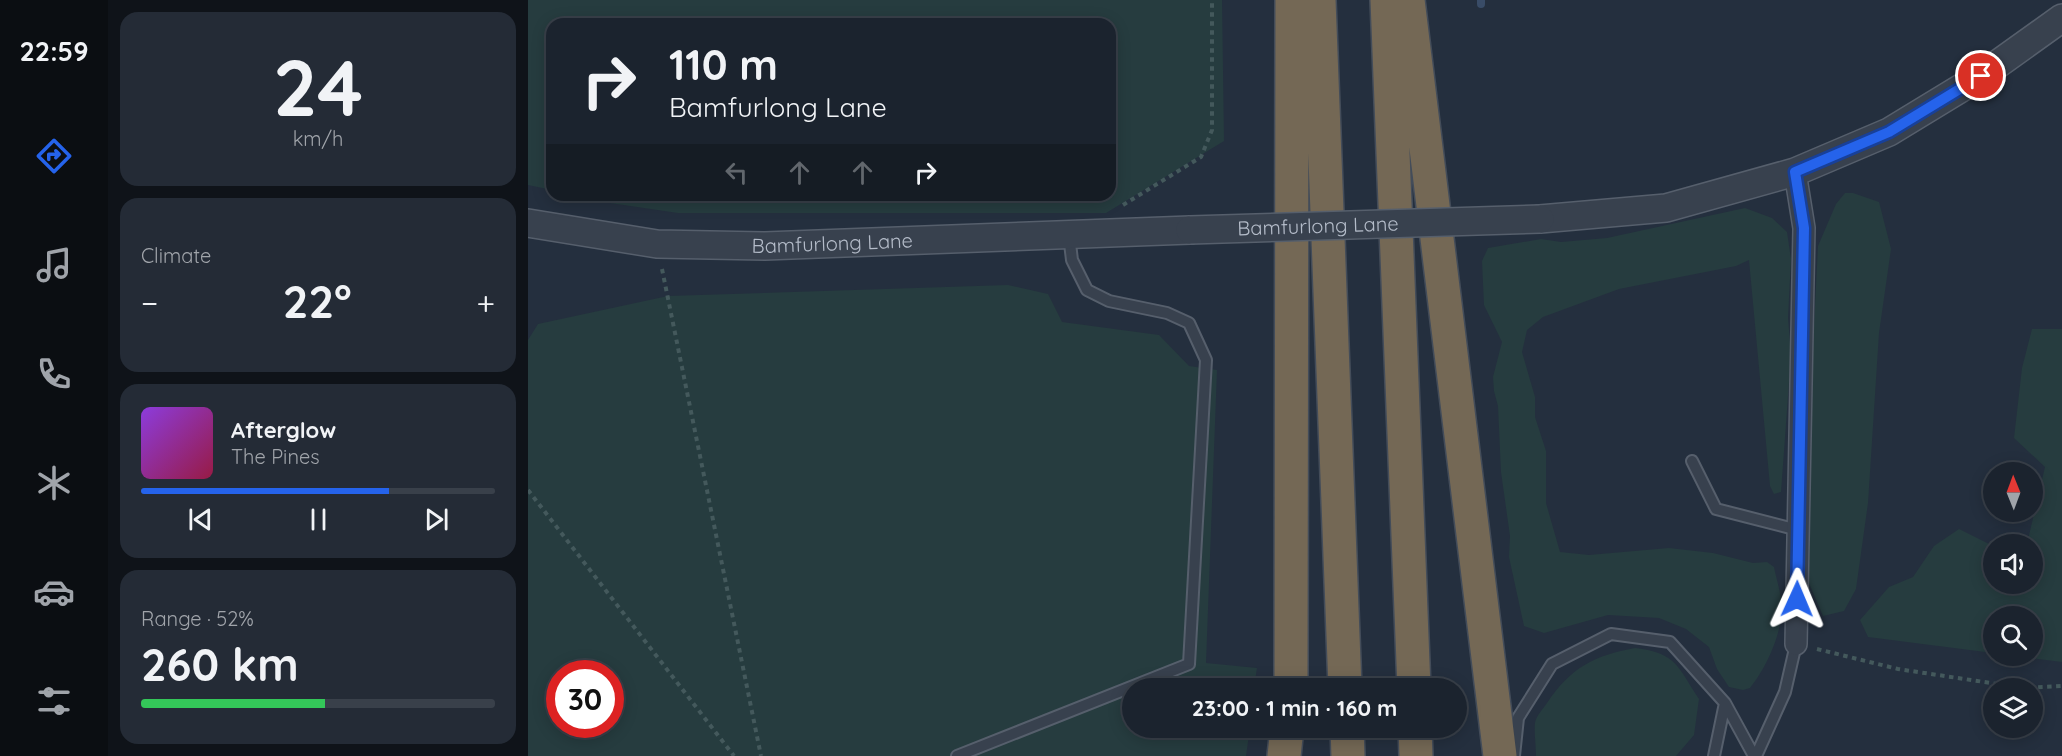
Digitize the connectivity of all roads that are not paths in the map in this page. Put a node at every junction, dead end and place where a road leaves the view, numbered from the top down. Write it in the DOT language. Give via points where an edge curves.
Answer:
graph roads {
  1 [pos="1292,0"];
  2 [pos="1319,0"];
  3 [pos="1387,0"];
  4 [pos="1408,0"];
  5 [pos="2062,18"];
  6 [pos="1795,172"];
  7 [pos="529,226"];
  8 [pos="1069,234"];
  9 [pos="1692,461"];
  10 [pos="1798,530"];
  11 [pos="1796,644"];
  12 [pos="1291,678"];
  13 [pos="1345,678"];
  14 [pos="1414,678"];
  15 [pos="1725,703"];
  16 [pos="1286,738"];
  17 [pos="1347,738"];
  18 [pos="1415,738"];
  19 [pos="957,756"];
  20 [pos="1284,756"];
  21 [pos="1348,756"];
  22 [pos="1416,756"];
  23 [pos="1500,756"];
  24 [pos="1514,756"];
  25 [pos="1714,756"];
  26 [pos="1755,756"];
  1 -- 12 [label="highway"];
  2 -- 13 [label="highway"];
  3 -- 14 [label="highway"];
  4 -- 23 [label="highway"];
  5 -- 6 [label="street, Bamfurlong Lane" via="1981,76 1889,132"];
  6 -- 8 [label="street, Bamfurlong Lane, bridge" via="1666,208 1540,219"];
  6 -- 10 [label="street" via="1804,228"];
  7 -- 8 [label="street, Bamfurlong Lane" via="657,244 765,246"];
  8 -- 19 [label="lane" via="1072,260 1087,290 1109,301 1167,313 1189,322 1206,360 1189,664"];
  9 -- 10 [label="lane" via="1716,509"];
  10 -- 11 [label="street"];
  11 -- 26 [label="lane" via="1785,692"];
  15 -- 24 [label="lane" via="1670,642 1611,634 1552,664 1518,718"];
  15 -- 25 [label="lane"];
  15 -- 26 [label="lane"];
  16 -- 20 [label="highway"];
  17 -- 21 [label="highway"];
  18 -- 22 [label="highway"];
}
